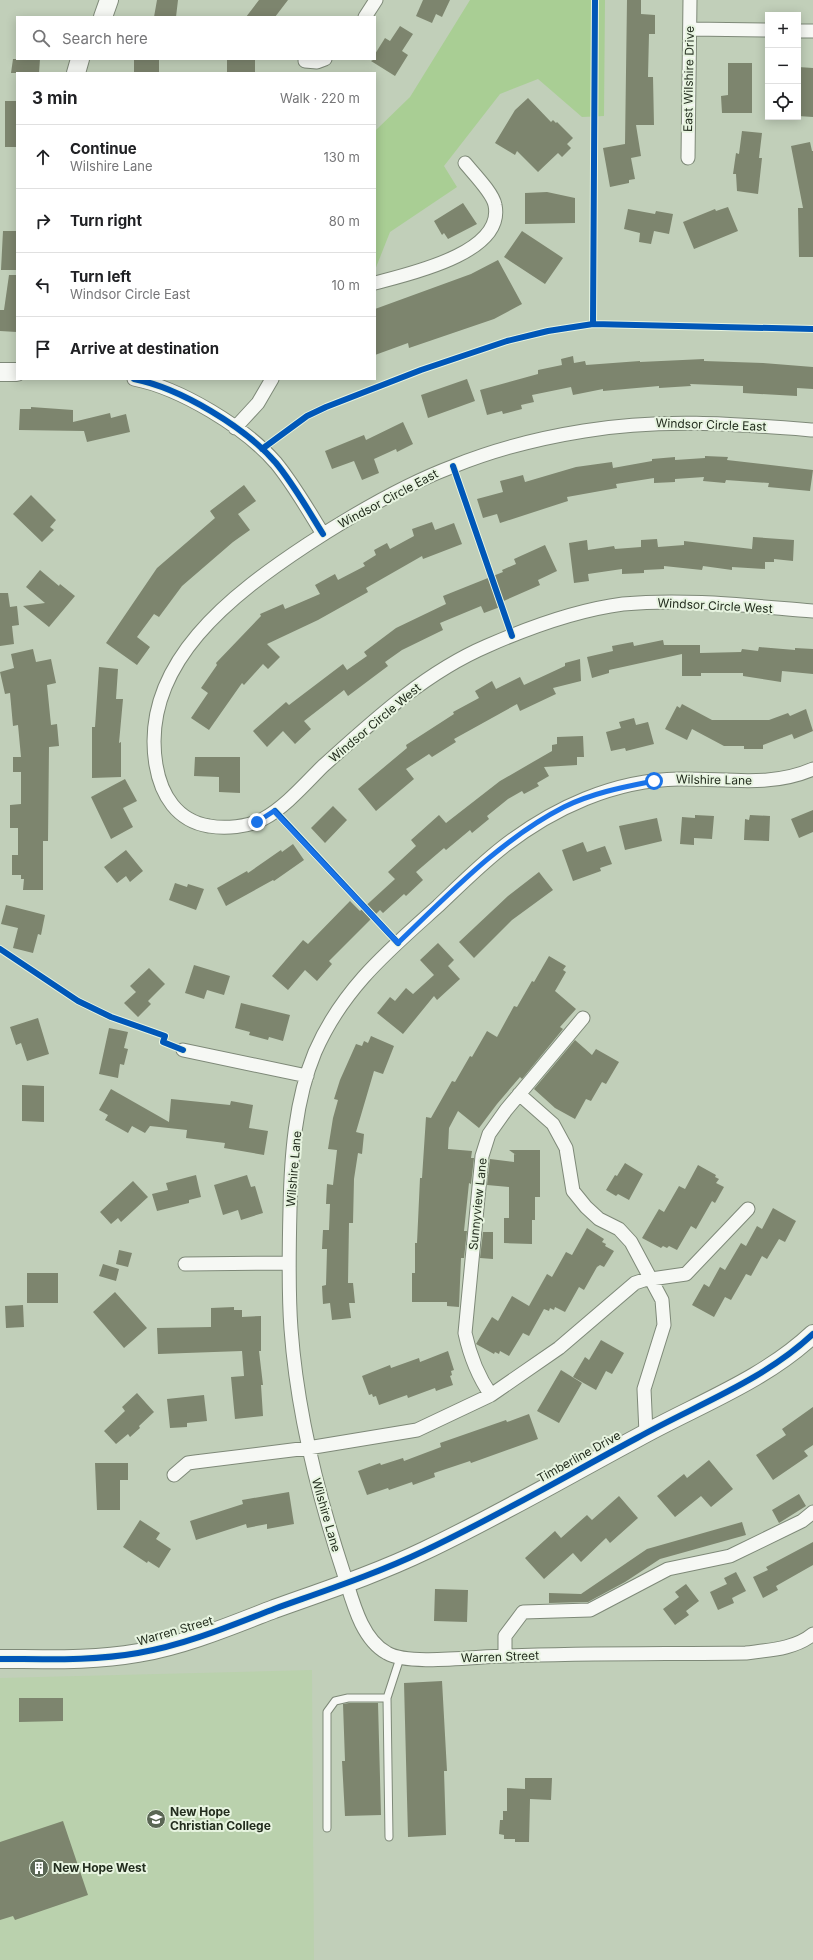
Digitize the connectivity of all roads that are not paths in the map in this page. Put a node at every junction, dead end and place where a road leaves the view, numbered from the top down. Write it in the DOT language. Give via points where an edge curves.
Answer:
graph roads {
  1 [pos="109,0"];
  2 [pos="376,0"];
  3 [pos="690,0"];
  4 [pos="103,16"];
  5 [pos="366,16"];
  6 [pos="690,29"];
  7 [pos="765,30"];
  8 [pos="801,30"];
  9 [pos="813,31"];
  10 [pos="80,60"];
  11 [pos="322,60"];
  12 [pos="304,61"];
  13 [pos="76,72"];
  14 [pos="688,158"];
  15 [pos="465,163"];
  16 [pos="376,283"];
  17 [pos="0,372"];
  18 [pos="16,372"];
  19 [pos="137,380"];
  20 [pos="271,380"];
  21 [pos="235,428"];
  22 [pos="813,430"];
  23 [pos="323,534"];
  24 [pos="813,611"];
  25 [pos="813,769"];
  26 [pos="274,811"];
  27 [pos="583,1018"];
  28 [pos="183,1050"];
  29 [pos="307,1076"];
  30 [pos="519,1094"];
  31 [pos="748,1209"];
  32 [pos="289,1263"];
  33 [pos="185,1264"];
  34 [pos="650,1279"];
  35 [pos="813,1334"];
  36 [pos="491,1395"];
  37 [pos="646,1433"];
  38 [pos="308,1448"];
  39 [pos="174,1475"];
  40 [pos="813,1512"];
  41 [pos="347,1582"];
  42 [pos="813,1634"];
  43 [pos="505,1656"];
  44 [pos="400,1658"];
  45 [pos="0,1659"];
  46 [pos="387,1698"];
  47 [pos="327,1828"];
  48 [pos="390,1837"];
  1 -- 4 [label="street"];
  2 -- 5 [label="street"];
  3 -- 6 [label="street, East Wilshire Drive"];
  6 -- 7 [label="street"];
  6 -- 14 [label="street, East Wilshire Drive"];
  8 -- 9 [label="street"];
  10 -- 13 [label="street"];
  11 -- 12 [label="street"];
  15 -- 16 [label="street" via="493,199 496,213 495,223 490,232 480,242 445,261"];
  17 -- 18 [label="street"];
  19 -- 21 [label="street" via="178,394 209,410"];
  20 -- 21 [label="street" via="258,403"];
  21 -- 23 [label="street" via="276,463"];
  22 -- 23 [label="street, Windsor Circle East" via="724,423 667,422 554,436 498,450 435,473 390,495"];
  23 -- 26 [label="street, Windsor Circle East" via="263,574 214,617 174,668 162,694 156,720 154,752 158,776 168,800 185,818 208,826 232,827 257,822"];
  24 -- 26 [label="street, Windsor Circle West" via="690,602 622,604 563,617 484,647 458,660 416,688 366,727"];
  25 -- 29 [label="street, Wilshire Lane" via="780,780 678,779 625,786 592,796 541,820 500,849 366,973 345,998 330,1023"];
  27 -- 30 [label="street, Sunnyview Lane"];
  28 -- 29 [label="street"];
  29 -- 32 [label="street, Wilshire Lane" via="291,1173"];
  30 -- 34 [label="street" via="553,1124 566,1148 573,1190 590,1211 599,1219 619,1229 631,1242"];
  30 -- 36 [label="street, Sunnyview Lane" via="489,1134 482,1156 477,1203 465,1333 469,1355"];
  31 -- 34 [label="street" via="686,1274"];
  32 -- 33 [label="street"];
  32 -- 38 [label="street, Wilshire Lane" via="294,1365"];
  34 -- 36 [label="street" via="635,1283 559,1348"];
  34 -- 37 [label="street" via="662,1300 664,1325 644,1389"];
  35 -- 37 [label="street, Timberline Drive" via="759,1375"];
  36 -- 38 [label="street" via="417,1430"];
  37 -- 41 [label="street, Timberline Drive" via="423,1552"];
  38 -- 39 [label="street" via="188,1463"];
  38 -- 41 [label="street, Wilshire Lane" via="322,1505"];
  40 -- 43 [label="street" via="802,1521 730,1556 668,1569 590,1610 523,1612 505,1636"];
  41 -- 44 [label="street, Warren Street" via="362,1624 372,1641 389,1654"];
  41 -- 45 [label="street, Warren Street" via="223,1628 140,1653 79,1658"];
  42 -- 43 [label="street, Warren Street" via="807,1639 779,1649 746,1653"];
  43 -- 44 [label="street, Warren Street" via="407,1660"];
  44 -- 46 [label="lane"];
  46 -- 47 [label="lane" via="348,1698 335,1701 327,1712"];
  46 -- 48 [label="lane"];
}
